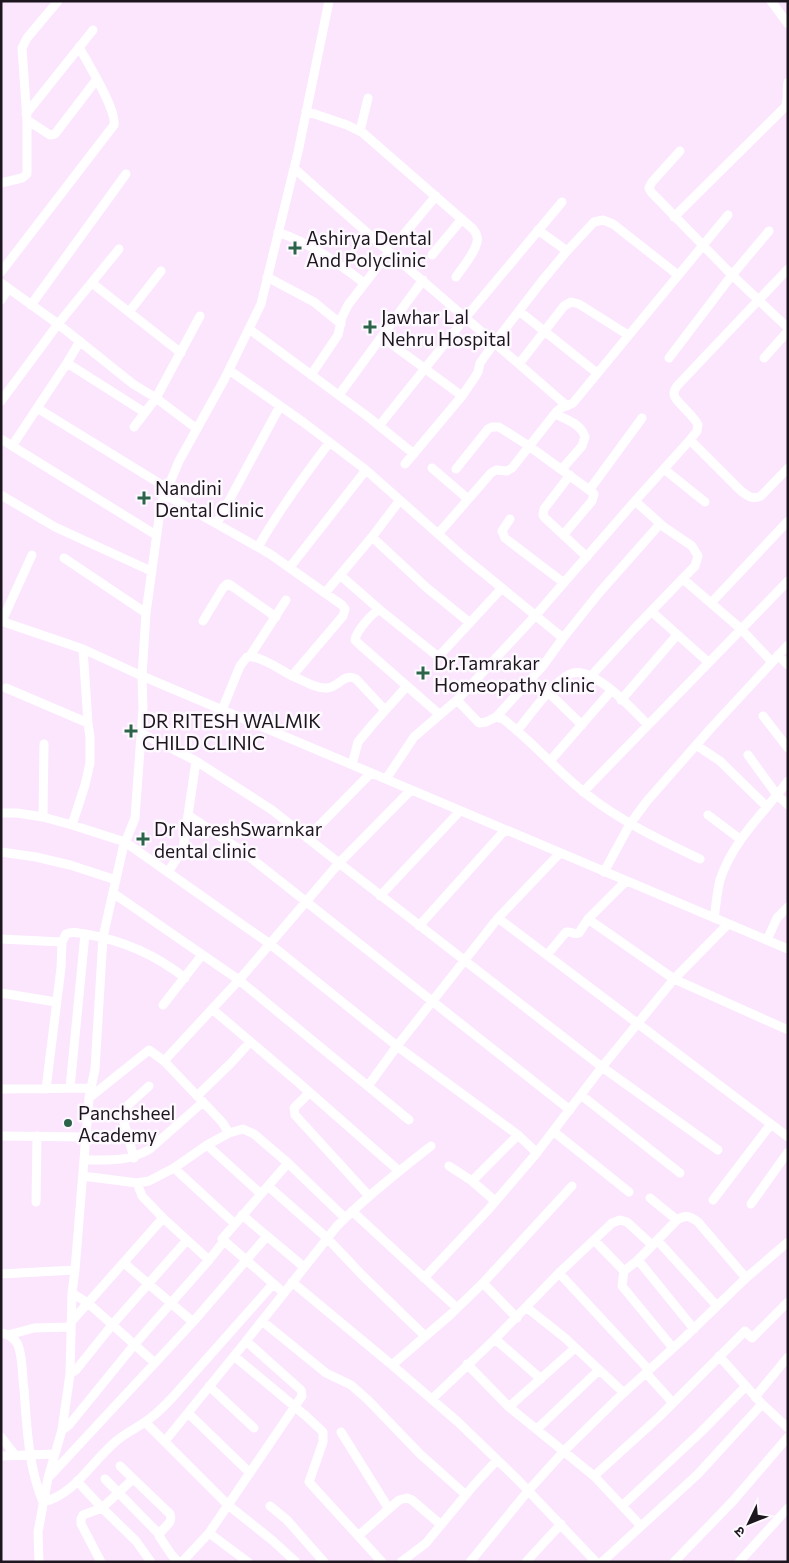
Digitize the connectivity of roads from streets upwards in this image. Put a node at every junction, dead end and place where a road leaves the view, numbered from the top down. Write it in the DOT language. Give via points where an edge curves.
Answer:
graph roads {
  1 [pos="58,1"];
  2 [pos="329,1"];
  3 [pos="771,1"];
  4 [pos="788,24"];
  5 [pos="93,30"];
  6 [pos="79,47"];
  7 [pos="97,79"];
  8 [pos="788,82"];
  9 [pos="368,98"];
  10 [pos="306,111"];
  11 [pos="27,117"];
  12 [pos="360,131"];
  13 [pos="680,151"];
  14 [pos="294,168"];
  15 [pos="126,174"];
  16 [pos="1,183"];
  17 [pos="436,196"];
  18 [pos="562,202"];
  19 [pos="728,215"];
  20 [pos="674,217"];
  21 [pos="462,219"];
  22 [pos="538,230"];
  23 [pos="769,231"];
  24 [pos="278,232"];
  25 [pos="405,232"];
  26 [pos="703,245"];
  27 [pos="119,249"];
  28 [pos="567,251"];
  29 [pos="389,252"];
  30 [pos="432,255"];
  31 [pos="788,269"];
  32 [pos="161,271"];
  33 [pos="1,272"];
  34 [pos="678,275"];
  35 [pos="732,275"];
  36 [pos="267,277"];
  37 [pos="456,277"];
  38 [pos="422,280"];
  39 [pos="92,283"];
  40 [pos="364,284"];
  41 [pos="5,286"];
  42 [pos="1,300"];
  43 [pos="758,300"];
  44 [pos="31,305"];
  45 [pos="519,311"];
  46 [pos="129,312"];
  47 [pos="200,316"];
  48 [pos="466,317"];
  49 [pos="58,324"];
  50 [pos="341,324"];
  51 [pos="249,329"];
  52 [pos="788,329"];
  53 [pos="545,331"];
  54 [pos="628,335"];
  55 [pos="382,337"];
  56 [pos="80,341"];
  57 [pos="495,342"];
  58 [pos="181,353"];
  59 [pos="669,358"];
  60 [pos="764,358"];
  61 [pos="67,364"];
  62 [pos="519,364"];
  63 [pos="425,368"];
  64 [pos="229,370"];
  65 [pos="598,373"];
  66 [pos="312,374"];
  67 [pos="339,395"];
  68 [pos="462,396"];
  69 [pos="156,398"];
  70 [pos="1,401"];
  71 [pos="280,406"];
  72 [pos="567,406"];
  73 [pos="37,408"];
  74 [pos="144,412"];
  75 [pos="555,414"];
  76 [pos="642,418"];
  77 [pos="379,426"];
  78 [pos="134,427"];
  79 [pos="197,429"];
  80 [pos="1,439"];
  81 [pos="690,440"];
  82 [pos="329,443"];
  83 [pos="12,446"];
  84 [pos="529,446"];
  85 [pos="414,454"];
  86 [pos="405,464"];
  87 [pos="432,468"];
  88 [pos="788,468"];
  89 [pos="456,469"];
  90 [pos="562,469"];
  91 [pos="664,469"];
  92 [pos="366,470"];
  93 [pos="570,475"];
  94 [pos="590,489"];
  95 [pos="165,491"];
  96 [pos="1,495"];
  97 [pos="468,499"];
  98 [pos="400,500"];
  99 [pos="635,501"];
  100 [pos="705,502"];
  101 [pos="510,519"];
  102 [pos="788,521"];
  103 [pos="217,523"];
  104 [pos="660,524"];
  105 [pos="438,534"];
  106 [pos="564,534"];
  107 [pos="156,535"];
  108 [pos="372,537"];
  109 [pos="258,547"];
  110 [pos="32,555"];
  111 [pos="587,557"];
  112 [pos="64,558"];
  113 [pos="290,567"];
  114 [pos="151,572"];
  115 [pos="340,576"];
  116 [pos="683,579"];
  117 [pos="788,581"];
  118 [pos="564,583"];
  119 [pos="502,588"];
  120 [pos="325,593"];
  121 [pos="286,600"];
  122 [pos="710,603"];
  123 [pos="380,610"];
  124 [pos="146,612"];
  125 [pos="651,612"];
  126 [pos="536,616"];
  127 [pos="276,617"];
  128 [pos="2,621"];
  129 [pos="203,621"];
  130 [pos="470,623"];
  131 [pos="740,629"];
  132 [pos="677,635"];
  133 [pos="563,638"];
  134 [pos="788,645"];
  135 [pos="83,649"];
  136 [pos="250,656"];
  137 [pos="775,659"];
  138 [pos="708,662"];
  139 [pos="788,665"];
  140 [pos="142,676"];
  141 [pos="292,676"];
  142 [pos="591,676"];
  143 [pos="407,686"];
  144 [pos="6,688"];
  145 [pos="611,691"];
  146 [pos="549,693"];
  147 [pos="458,700"];
  148 [pos="621,700"];
  149 [pos="222,710"];
  150 [pos="386,710"];
  151 [pos="440,715"];
  152 [pos="763,716"];
  153 [pos="496,717"];
  154 [pos="88,723"];
  155 [pos="648,724"];
  156 [pos="582,725"];
  157 [pos="517,731"];
  158 [pos="141,733"];
  159 [pos="44,744"];
  160 [pos="696,746"];
  161 [pos="788,748"];
  162 [pos="748,755"];
  163 [pos="196,761"];
  164 [pos="550,761"];
  165 [pos="352,765"];
  166 [pos="372,773"];
  167 [pos="386,779"];
  168 [pos="788,781"];
  169 [pos="411,790"];
  170 [pos="584,792"];
  171 [pos="777,795"];
  172 [pos="788,805"];
  173 [pos="767,807"];
  174 [pos="460,811"];
  175 [pos="1,813"];
  176 [pos="708,815"];
  177 [pos="188,816"];
  178 [pos="42,817"];
  179 [pos="72,824"];
  180 [pos="630,824"];
  181 [pos="505,830"];
  182 [pos="307,838"];
  183 [pos="740,839"];
  184 [pos="125,842"];
  185 [pos="1,852"];
  186 [pos="560,853"];
  187 [pos="700,859"];
  188 [pos="339,864"];
  189 [pos="168,872"];
  190 [pos="604,872"];
  191 [pos="116,880"];
  192 [pos="626,881"];
  193 [pos="113,894"];
  194 [pos="380,896"];
  195 [pos="306,901"];
  196 [pos="788,906"];
  197 [pos="498,918"];
  198 [pos="714,918"];
  199 [pos="588,919"];
  200 [pos="728,924"];
  201 [pos="419,926"];
  202 [pos="85,934"];
  203 [pos="103,937"];
  204 [pos="1,939"];
  205 [pos="767,940"];
  206 [pos="62,942"];
  207 [pos="270,944"];
  208 [pos="788,949"];
  209 [pos="202,955"];
  210 [pos="548,955"];
  211 [pos="464,961"];
  212 [pos="185,978"];
  213 [pos="239,980"];
  214 [pos="674,980"];
  215 [pos="1,993"];
  216 [pos="432,1001"];
  217 [pos="56,1002"];
  218 [pos="163,1005"];
  219 [pos="212,1009"];
  220 [pos="638,1023"];
  221 [pos="788,1030"];
  222 [pos="250,1042"];
  223 [pos="397,1046"];
  224 [pos="164,1061"];
  225 [pos="602,1067"];
  226 [pos="149,1086"];
  227 [pos="368,1086"];
  228 [pos="70,1088"];
  229 [pos="1,1089"];
  230 [pos="46,1089"];
  231 [pos="308,1092"];
  232 [pos="90,1093"];
  233 [pos="581,1095"];
  234 [pos="200,1099"];
  235 [pos="570,1110"];
  236 [pos="409,1120"];
  237 [pos="771,1124"];
  238 [pos="553,1131"];
  239 [pos="229,1133"];
  240 [pos="1,1136"];
  241 [pos="37,1136"];
  242 [pos="788,1136"];
  243 [pos="86,1137"];
  244 [pos="516,1137"];
  245 [pos="207,1146"];
  246 [pos="431,1146"];
  247 [pos="718,1150"];
  248 [pos="788,1152"];
  249 [pos="535,1155"];
  250 [pos="134,1158"];
  251 [pos="84,1160"];
  252 [pos="288,1163"];
  253 [pos="449,1166"];
  254 [pos="174,1168"];
  255 [pos="399,1171"];
  256 [pos="680,1174"];
  257 [pos="83,1176"];
  258 [pos="472,1181"];
  259 [pos="137,1183"];
  260 [pos="268,1186"];
  261 [pos="572,1186"];
  262 [pos="629,1192"];
  263 [pos="261,1194"];
  264 [pos="369,1196"];
  265 [pos="650,1198"];
  266 [pos="713,1200"];
  267 [pos="36,1202"];
  268 [pos="496,1202"];
  269 [pos="751,1204"];
  270 [pos="352,1211"];
  271 [pos="242,1216"];
  272 [pos="163,1218"];
  273 [pos="345,1218"];
  274 [pos="677,1220"];
  275 [pos="235,1224"];
  276 [pos="267,1236"];
  277 [pos="327,1238"];
  278 [pos="187,1240"];
  279 [pos="594,1240"];
  280 [pos="224,1241"];
  281 [pos="654,1242"];
  282 [pos="786,1248"];
  283 [pos="210,1260"];
  284 [pos="247,1260"];
  285 [pos="638,1260"];
  286 [pos="124,1263"];
  287 [pos="304,1268"];
  288 [pos="75,1270"];
  289 [pos="624,1271"];
  290 [pos="559,1273"];
  291 [pos="1,1274"];
  292 [pos="424,1278"];
  293 [pos="746,1278"];
  294 [pos="292,1282"];
  295 [pos="482,1282"];
  296 [pos="148,1284"];
  297 [pos="273,1284"];
  298 [pos="72,1293"];
  299 [pos="284,1293"];
  300 [pos="788,1302"];
  301 [pos="88,1303"];
  302 [pos="172,1304"];
  303 [pos="718,1306"];
  304 [pos="526,1307"];
  305 [pos="457,1308"];
  306 [pos="517,1318"];
  307 [pos="262,1321"];
  308 [pos="193,1322"];
  309 [pos="71,1324"];
  310 [pos="112,1324"];
  311 [pos="694,1329"];
  312 [pos="4,1334"];
  313 [pos="425,1336"];
  314 [pos="495,1339"];
  315 [pos="246,1341"];
  316 [pos="134,1345"];
  317 [pos="575,1348"];
  318 [pos="674,1348"];
  319 [pos="234,1356"];
  320 [pos="719,1356"];
  321 [pos="788,1357"];
  322 [pos="155,1363"];
  323 [pos="468,1364"];
  324 [pos="392,1365"];
  325 [pos="599,1370"];
  326 [pos="648,1372"];
  327 [pos="70,1374"];
  328 [pos="540,1378"];
  329 [pos="209,1386"];
  330 [pos="746,1386"];
  331 [pos="624,1394"];
  332 [pos="755,1397"];
  333 [pos="432,1399"];
  334 [pos="673,1403"];
  335 [pos="762,1404"];
  336 [pos="295,1406"];
  337 [pos="509,1406"];
  338 [pos="188,1413"];
  339 [pos="145,1422"];
  340 [pos="786,1423"];
  341 [pos="254,1428"];
  342 [pos="62,1430"];
  343 [pos="537,1430"];
  344 [pos="341,1432"];
  345 [pos="1,1437"];
  346 [pos="788,1437"];
  347 [pos="165,1441"];
  348 [pos="564,1451"];
  349 [pos="30,1454"];
  350 [pos="55,1454"];
  351 [pos="15,1455"];
  352 [pos="1,1456"];
  353 [pos="497,1460"];
  354 [pos="120,1466"];
  355 [pos="250,1473"];
  356 [pos="594,1476"];
  357 [pos="48,1478"];
  358 [pos="104,1479"];
  359 [pos="133,1479"];
  360 [pos="77,1481"];
  361 [pos="528,1491"];
  362 [pos="119,1492"];
  363 [pos="466,1495"];
  364 [pos="43,1502"];
  365 [pos="228,1505"];
  366 [pos="270,1506"];
  367 [pos="622,1506"];
  368 [pos="102,1508"];
  369 [pos="788,1508"];
  370 [pos="388,1509"];
  371 [pos="560,1524"];
  372 [pos="441,1525"];
  373 [pos="641,1526"];
  374 [pos="159,1534"];
  375 [pos="209,1534"];
  376 [pos="358,1536"];
  377 [pos="243,1560"];
  378 [pos="377,1560"];
  379 [pos="596,1561"];
  380 [pos="39,1562"];
  381 [pos="101,1562"];
  382 [pos="151,1562"];
  383 [pos="178,1562"];
  384 [pos="182,1562"];
  385 [pos="296,1562"];
  386 [pos="324,1562"];
  387 [pos="401,1562"];
  388 [pos="470,1562"];
  389 [pos="526,1562"];
  390 [pos="674,1562"];
  391 [pos="739,1562"];
  1 -- 11 [label="street" via="26,38 23,46"];
  2 -- 10 [label="street"];
  3 -- 4 [label="street"];
  5 -- 6 [label="street"];
  6 -- 7 [label="street"];
  6 -- 11 [label="street"];
  7 -- 11 [label="street" via="55,134 50,135"];
  7 -- 33 [label="street" via="114,116 114,125"];
  8 -- 20 [label="street" via="785,108"];
  9 -- 12 [label="street"];
  10 -- 12 [label="street"];
  10 -- 14 [label="street"];
  11 -- 16 [label="street" via="27,174"];
  12 -- 17 [label="street"];
  13 -- 20 [label="street" via="649,188"];
  14 -- 24 [label="street"];
  14 -- 29 [label="street"];
  15 -- 44 [label="street"];
  17 -- 21 [label="street"];
  17 -- 25 [label="street"];
  18 -- 22 [label="street"];
  19 -- 26 [label="street"];
  20 -- 26 [label="street"];
  21 -- 30 [label="street"];
  21 -- 37 [label="street" via="478,238 474,251"];
  22 -- 28 [label="street"];
  22 -- 48 [label="street"];
  23 -- 35 [label="street"];
  24 -- 36 [label="street"];
  24 -- 40 [label="street" via="315,248"];
  26 -- 34 [label="street"];
  26 -- 35 [label="street"];
  27 -- 39 [label="street"];
  28 -- 34 [label="street" via="589,226 603,220"];
  28 -- 45 [label="street"];
  29 -- 38 [label="street"];
  29 -- 40 [label="street"];
  31 -- 43 [label="street"];
  32 -- 46 [label="street"];
  34 -- 54 [label="street"];
  35 -- 43 [label="street"];
  35 -- 59 [label="street"];
  36 -- 50 [label="street" via="314,302"];
  36 -- 51 [label="street" via="261,304"];
  38 -- 48 [label="street"];
  38 -- 55 [label="street"];
  39 -- 46 [label="street"];
  39 -- 49 [label="street"];
  40 -- 50 [label="street" via="348,304"];
  41 -- 42 [label="street"];
  41 -- 44 [label="street"];
  43 -- 52 [label="street"];
  43 -- 81 [label="street" via="674,391 675,399 698,425"];
  44 -- 49 [label="street"];
  45 -- 53 [label="street"];
  45 -- 57 [label="street"];
  46 -- 58 [label="street"];
  47 -- 58 [label="street"];
  48 -- 57 [label="street"];
  48 -- 63 [label="street"];
  49 -- 56 [label="street"];
  49 -- 70 [label="street"];
  50 -- 66 [label="street" via="338,335"];
  51 -- 64 [label="street"];
  51 -- 66 [label="street"];
  52 -- 60 [label="street"];
  53 -- 54 [label="street" via="564,306 571,302"];
  53 -- 62 [label="street"];
  53 -- 65 [label="street"];
  54 -- 65 [label="street"];
  55 -- 63 [label="street"];
  55 -- 67 [label="street"];
  56 -- 61 [label="street"];
  56 -- 69 [label="street"];
  57 -- 62 [label="street"];
  57 -- 68 [label="street"];
  58 -- 69 [label="street"];
  61 -- 73 [label="street"];
  61 -- 74 [label="street"];
  62 -- 72 [label="street"];
  63 -- 68 [label="street"];
  63 -- 77 [label="street"];
  64 -- 71 [label="street"];
  64 -- 79 [label="street"];
  65 -- 72 [label="street" via="573,404"];
  66 -- 67 [label="street"];
  67 -- 77 [label="street"];
  68 -- 85 [label="street"];
  69 -- 74 [label="street"];
  69 -- 79 [label="street"];
  71 -- 82 [label="street"];
  71 -- 103 [label="street"];
  72 -- 75 [label="street"];
  73 -- 83 [label="street"];
  73 -- 95 [label="street"];
  74 -- 78 [label="street"];
  75 -- 84 [label="street"];
  75 -- 90 [label="street" via="576,424 585,437 582,446"];
  76 -- 94 [label="street"];
  77 -- 85 [label="street"];
  79 -- 95 [label="street"];
  80 -- 83 [label="street"];
  81 -- 88 [label="street" via="750,498 760,496"];
  81 -- 91 [label="street"];
  82 -- 92 [label="street"];
  82 -- 109 [label="street"];
  83 -- 107 [label="street"];
  84 -- 89 [label="street" via="500,427 492,427"];
  84 -- 90 [label="street"];
  84 -- 97 [label="street" via="512,468 493,471"];
  85 -- 86 [label="street"];
  87 -- 97 [label="street"];
  90 -- 93 [label="street"];
  91 -- 99 [label="street"];
  91 -- 100 [label="street"];
  92 -- 98 [label="street"];
  92 -- 113 [label="street"];
  93 -- 94 [label="street"];
  93 -- 106 [label="street" via="543,512 545,518"];
  94 -- 106 [label="street" via="594,494 592,501"];
  95 -- 103 [label="street"];
  95 -- 107 [label="street"];
  96 -- 114 [label="street" via="55,527"];
  97 -- 105 [label="street"];
  98 -- 105 [label="street"];
  98 -- 108 [label="street"];
  99 -- 104 [label="street"];
  99 -- 111 [label="street"];
  101 -- 118 [label="street" via="502,531 505,538"];
  102 -- 122 [label="street"];
  103 -- 109 [label="street"];
  104 -- 116 [label="street" via="696,551 695,566"];
  104 -- 133 [label="street"];
  105 -- 119 [label="street"];
  106 -- 111 [label="street"];
  107 -- 114 [label="street"];
  108 -- 115 [label="street"];
  108 -- 130 [label="street"];
  109 -- 113 [label="street"];
  110 -- 128 [label="street"];
  111 -- 118 [label="street"];
  112 -- 124 [label="street"];
  113 -- 120 [label="street"];
  114 -- 124 [label="street"];
  115 -- 120 [label="street"];
  115 -- 123 [label="street"];
  116 -- 122 [label="street"];
  116 -- 125 [label="street"];
  117 -- 131 [label="street"];
  118 -- 126 [label="street"];
  119 -- 126 [label="street"];
  119 -- 130 [label="street"];
  120 -- 141 [label="street" via="342,605 345,612"];
  121 -- 127 [label="street"];
  122 -- 131 [label="street"];
  123 -- 130 [label="street" via="436,655 442,655"];
  123 -- 143 [label="street" via="373,613 356,635 356,640"];
  124 -- 140 [label="street"];
  125 -- 132 [label="street"];
  125 -- 142 [label="street"];
  126 -- 133 [label="street"];
  126 -- 147 [label="street"];
  127 -- 129 [label="street" via="227,584"];
  127 -- 136 [label="street"];
  128 -- 135 [label="street"];
  131 -- 137 [label="street"];
  131 -- 138 [label="street"];
  132 -- 138 [label="street"];
  132 -- 148 [label="street"];
  133 -- 153 [label="street" via="542,667"];
  134 -- 137 [label="street"];
  135 -- 140 [label="street"];
  135 -- 154 [label="street"];
  136 -- 141 [label="street"];
  136 -- 149 [label="street" via="240,666"];
  137 -- 139 [label="street"];
  137 -- 160 [label="street"];
  138 -- 155 [label="street"];
  140 -- 149 [label="street"];
  140 -- 158 [label="street"];
  141 -- 150 [label="street" via="325,688 352,676"];
  142 -- 145 [label="street"];
  142 -- 146 [label="street" via="572,673"];
  143 -- 150 [label="street"];
  143 -- 151 [label="street"];
  144 -- 154 [label="street"];
  145 -- 148 [label="street"];
  145 -- 156 [label="street"];
  146 -- 156 [label="street"];
  146 -- 157 [label="street"];
  147 -- 151 [label="street"];
  147 -- 153 [label="street" via="479,722"];
  148 -- 155 [label="street"];
  149 -- 165 [label="street"];
  150 -- 165 [label="street" via="358,742"];
  151 -- 167 [label="street" via="414,737"];
  152 -- 161 [label="street"];
  153 -- 157 [label="street"];
  154 -- 179 [label="street" via="90,763"];
  155 -- 170 [label="street"];
  156 -- 164 [label="street"];
  157 -- 164 [label="street"];
  158 -- 163 [label="street"];
  158 -- 184 [label="street" via="135,818"];
  159 -- 178 [label="street"];
  160 -- 173 [label="street" via="720,761"];
  160 -- 180 [label="street"];
  162 -- 171 [label="street"];
  163 -- 177 [label="street"];
  163 -- 182 [label="street" via="272,810"];
  164 -- 170 [label="street"];
  165 -- 166 [label="street"];
  166 -- 167 [label="street"];
  166 -- 182 [label="street"];
  167 -- 169 [label="street"];
  168 -- 171 [label="street"];
  169 -- 174 [label="street"];
  169 -- 188 [label="street"];
  170 -- 180 [label="street"];
  171 -- 172 [label="street"];
  171 -- 173 [label="street"];
  173 -- 183 [label="street"];
  174 -- 181 [label="street"];
  174 -- 194 [label="street"];
  175 -- 178 [label="street"];
  176 -- 183 [label="street"];
  177 -- 189 [label="street" via="183,849"];
  177 -- 195 [label="street" via="242,850"];
  178 -- 179 [label="street"];
  179 -- 184 [label="street"];
  180 -- 187 [label="street"];
  180 -- 190 [label="street"];
  181 -- 186 [label="street"];
  181 -- 201 [label="street"];
  182 -- 188 [label="street"];
  183 -- 198 [label="street" via="720,880"];
  184 -- 189 [label="street"];
  184 -- 191 [label="street"];
  185 -- 191 [label="street" via="70,865"];
  186 -- 190 [label="street"];
  186 -- 197 [label="street"];
  188 -- 194 [label="street"];
  188 -- 195 [label="street"];
  189 -- 207 [label="street"];
  190 -- 192 [label="street"];
  191 -- 193 [label="street"];
  192 -- 198 [label="street"];
  192 -- 199 [label="street"];
  193 -- 203 [label="street"];
  193 -- 209 [label="street"];
  194 -- 201 [label="street"];
  195 -- 207 [label="street"];
  195 -- 216 [label="street"];
  196 -- 205 [label="street" via="777,918"];
  197 -- 210 [label="street"];
  197 -- 211 [label="street"];
  198 -- 200 [label="street"];
  199 -- 210 [label="street" via="579,934 564,934"];
  199 -- 214 [label="street"];
  200 -- 205 [label="street"];
  200 -- 214 [label="street"];
  201 -- 211 [label="street"];
  202 -- 203 [label="street"];
  202 -- 206 [label="street" via="68,932"];
  202 -- 228 [label="street"];
  203 -- 212 [label="street" via="143,952"];
  203 -- 232 [label="street" via="95,1069"];
  204 -- 206 [label="street"];
  205 -- 208 [label="street"];
  206 -- 217 [label="street"];
  207 -- 213 [label="street"];
  207 -- 223 [label="street"];
  209 -- 212 [label="street"];
  209 -- 213 [label="street"];
  210 -- 220 [label="street"];
  211 -- 216 [label="street"];
  211 -- 225 [label="street"];
  212 -- 218 [label="street"];
  213 -- 219 [label="street"];
  213 -- 227 [label="street"];
  214 -- 220 [label="street"];
  214 -- 221 [label="street"];
  215 -- 217 [label="street"];
  216 -- 223 [label="street"];
  216 -- 235 [label="street"];
  217 -- 230 [label="street"];
  219 -- 222 [label="street"];
  219 -- 224 [label="street"];
  220 -- 225 [label="street"];
  220 -- 237 [label="street"];
  222 -- 231 [label="street"];
  222 -- 234 [label="street"];
  223 -- 227 [label="street"];
  223 -- 244 [label="street"];
  224 -- 232 [label="street" via="149,1050"];
  224 -- 234 [label="street"];
  225 -- 233 [label="street"];
  225 -- 247 [label="street"];
  226 -- 250 [label="street" via="125,1108 122,1115"];
  227 -- 236 [label="street"];
  228 -- 230 [label="street"];
  228 -- 232 [label="street"];
  229 -- 230 [label="street"];
  231 -- 255 [label="street"];
  231 -- 264 [label="street" via="294,1108 295,1115"];
  232 -- 243 [label="street"];
  233 -- 235 [label="street"];
  233 -- 256 [label="street"];
  234 -- 239 [label="street"];
  234 -- 250 [label="street" via="150,1149"];
  235 -- 238 [label="street"];
  237 -- 242 [label="street"];
  237 -- 266 [label="street"];
  238 -- 249 [label="street"];
  238 -- 262 [label="street"];
  239 -- 245 [label="street"];
  239 -- 252 [label="street" via="247,1130"];
  240 -- 241 [label="street"];
  241 -- 243 [label="street"];
  241 -- 267 [label="street"];
  243 -- 251 [label="street"];
  244 -- 249 [label="street"];
  244 -- 258 [label="street"];
  245 -- 254 [label="street"];
  245 -- 263 [label="street"];
  246 -- 255 [label="street"];
  248 -- 269 [label="street"];
  249 -- 268 [label="street"];
  250 -- 251 [label="street"];
  251 -- 257 [label="street"];
  252 -- 260 [label="street"];
  252 -- 273 [label="street"];
  253 -- 258 [label="street"];
  254 -- 259 [label="street" via="149,1181"];
  254 -- 275 [label="street"];
  255 -- 264 [label="street"];
  257 -- 259 [label="street"];
  257 -- 288 [label="street"];
  258 -- 268 [label="street"];
  259 -- 272 [label="street" via="142,1196"];
  260 -- 263 [label="street"];
  260 -- 277 [label="street"];
  261 -- 295 [label="street"];
  263 -- 271 [label="street"];
  264 -- 270 [label="street"];
  265 -- 274 [label="street"];
  268 -- 292 [label="street"];
  270 -- 273 [label="street"];
  270 -- 292 [label="street"];
  271 -- 275 [label="street"];
  271 -- 276 [label="street"];
  272 -- 278 [label="street"];
  272 -- 286 [label="street"];
  273 -- 277 [label="street"];
  274 -- 281 [label="street"];
  274 -- 293 [label="street" via="688,1216 698,1222"];
  275 -- 280 [label="street" via="222,1239"];
  276 -- 284 [label="street"];
  276 -- 287 [label="street"];
  277 -- 287 [label="street"];
  277 -- 313 [label="street"];
  278 -- 283 [label="street"];
  278 -- 296 [label="street"];
  279 -- 281 [label="street" via="620,1220"];
  279 -- 289 [label="street"];
  279 -- 290 [label="street"];
  280 -- 283 [label="street"];
  280 -- 284 [label="street"];
  281 -- 285 [label="street"];
  281 -- 303 [label="street"];
  282 -- 293 [label="street"];
  283 -- 302 [label="street"];
  284 -- 297 [label="street"];
  284 -- 308 [label="street"];
  285 -- 289 [label="street"];
  285 -- 311 [label="street"];
  286 -- 296 [label="street"];
  286 -- 301 [label="street"];
  287 -- 294 [label="street"];
  288 -- 291 [label="street"];
  288 -- 298 [label="street"];
  289 -- 318 [label="street" via="622,1286"];
  290 -- 304 [label="street"];
  290 -- 326 [label="street"];
  292 -- 305 [label="street"];
  293 -- 303 [label="street"];
  294 -- 299 [label="street"];
  294 -- 324 [label="street"];
  295 -- 305 [label="street"];
  295 -- 306 [label="street"];
  296 -- 302 [label="street"];
  296 -- 310 [label="street"];
  297 -- 299 [label="street"];
  297 -- 339 [label="street" via="172,1398"];
  298 -- 301 [label="street"];
  298 -- 309 [label="street"];
  299 -- 307 [label="street"];
  300 -- 320 [label="street" via="752,1338 745,1331"];
  301 -- 309 [label="street"];
  301 -- 310 [label="street"];
  302 -- 308 [label="street"];
  302 -- 316 [label="street"];
  303 -- 311 [label="street"];
  304 -- 306 [label="street"];
  304 -- 317 [label="street"];
  305 -- 313 [label="street"];
  306 -- 314 [label="street"];
  307 -- 315 [label="street"];
  307 -- 363 [label="street" via="326,1373 350,1385 368,1400 420,1454"];
  308 -- 322 [label="street"];
  309 -- 312 [label="street"];
  309 -- 327 [label="street"];
  310 -- 316 [label="street"];
  310 -- 327 [label="street"];
  311 -- 318 [label="street"];
  312 -- 349 [label="street" via="18,1345"];
  313 -- 324 [label="street"];
  314 -- 323 [label="street"];
  314 -- 328 [label="street"];
  315 -- 319 [label="street"];
  315 -- 336 [label="street" via="301,1390 302,1396"];
  316 -- 322 [label="street"];
  316 -- 342 [label="street"];
  317 -- 325 [label="street"];
  317 -- 328 [label="street"];
  318 -- 326 [label="street"];
  319 -- 329 [label="street"];
  319 -- 336 [label="street"];
  320 -- 330 [label="street"];
  320 -- 334 [label="street"];
  321 -- 332 [label="street"];
  322 -- 357 [label="street"];
  323 -- 333 [label="street"];
  323 -- 337 [label="street"];
  324 -- 333 [label="street"];
  325 -- 331 [label="street"];
  325 -- 343 [label="street"];
  326 -- 331 [label="street"];
  326 -- 334 [label="street"];
  327 -- 342 [label="street"];
  328 -- 337 [label="street"];
  329 -- 338 [label="street"];
  329 -- 341 [label="street"];
  330 -- 332 [label="street"];
  330 -- 367 [label="street"];
  331 -- 348 [label="street"];
  332 -- 335 [label="street"];
  333 -- 353 [label="street"];
  334 -- 356 [label="street"];
  335 -- 340 [label="street"];
  335 -- 373 [label="street" via="698,1474"];
  336 -- 355 [label="street"];
  336 -- 376 [label="street" via="323,1432 323,1442 309,1482"];
  337 -- 343 [label="street"];
  338 -- 347 [label="street"];
  338 -- 355 [label="street"];
  339 -- 347 [label="street"];
  339 -- 360 [label="street" via="114,1443"];
  342 -- 350 [label="street"];
  343 -- 348 [label="street"];
  344 -- 370 [label="street"];
  345 -- 351 [label="street"];
  346 -- 390 [label="street"];
  347 -- 365 [label="street"];
  348 -- 356 [label="street"];
  348 -- 361 [label="street"];
  349 -- 350 [label="street"];
  349 -- 351 [label="street"];
  349 -- 364 [label="street"];
  350 -- 357 [label="street"];
  351 -- 352 [label="street"];
  353 -- 361 [label="street"];
  353 -- 363 [label="street"];
  354 -- 359 [label="street"];
  355 -- 365 [label="street"];
  356 -- 367 [label="street"];
  357 -- 364 [label="street"];
  358 -- 362 [label="street"];
  359 -- 362 [label="street"];
  359 -- 374 [label="street" via="170,1514 170,1523"];
  360 -- 364 [label="street" via="59,1496"];
  360 -- 368 [label="street"];
  361 -- 371 [label="street"];
  361 -- 388 [label="street"];
  362 -- 368 [label="street"];
  362 -- 374 [label="street"];
  363 -- 372 [label="street"];
  364 -- 380 [label="street" via="38,1532"];
  365 -- 375 [label="street"];
  365 -- 385 [label="street"];
  366 -- 386 [label="street" via="287,1520"];
  367 -- 373 [label="street"];
  368 -- 381 [label="street" via="83,1515 81,1521"];
  368 -- 382 [label="street" via="136,1541"];
  369 -- 391 [label="street"];
  370 -- 372 [label="street" via="407,1498"];
  370 -- 376 [label="street"];
  371 -- 379 [label="street"];
  371 -- 389 [label="street"];
  372 -- 387 [label="street" via="426,1543"];
  373 -- 379 [label="street"];
  374 -- 383 [label="street"];
  375 -- 377 [label="street"];
  375 -- 384 [label="street"];
  376 -- 378 [label="street"];
}
